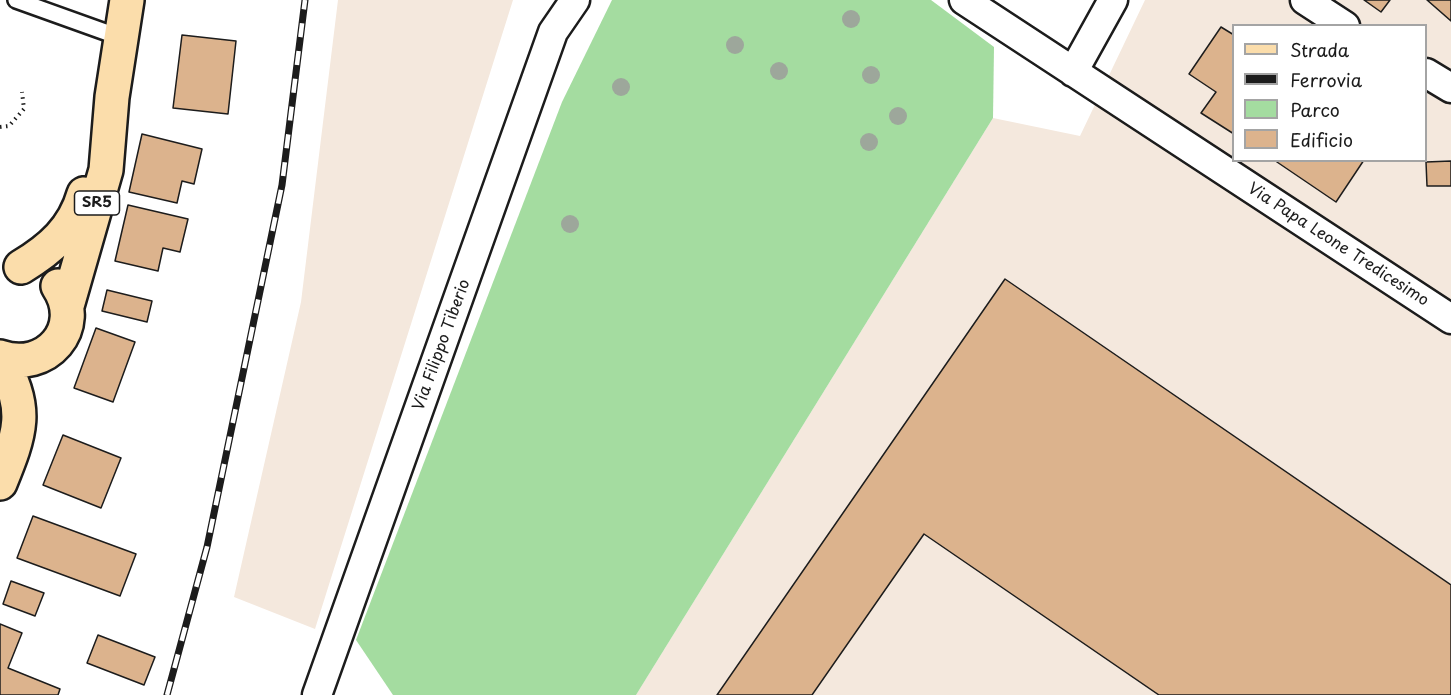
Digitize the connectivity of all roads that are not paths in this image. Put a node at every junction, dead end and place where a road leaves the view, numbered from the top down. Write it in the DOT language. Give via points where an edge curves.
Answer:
graph roads {
  1 [pos="16,0"];
  2 [pos="127,0"];
  3 [pos="575,0"];
  4 [pos="964,0"];
  5 [pos="1113,0"];
  6 [pos="1305,0"];
  7 [pos="1342,24"];
  8 [pos="122,38"];
  9 [pos="1073,72"];
  10 [pos="1427,74"];
  11 [pos="1451,88"];
  12 [pos="112,97"];
  13 [pos="10,270"];
  14 [pos="67,306"];
  15 [pos="1451,319"];
  16 [pos="55,346"];
  17 [pos="0,358"];
  18 [pos="20,427"];
  19 [pos="0,483"];
  20 [pos="317,695"];
  1 -- 8 [label="lane"];
  2 -- 8 [label="main road, SR5"];
  3 -- 20 [label="street, Via Filippo Tiberio" via="553,32"];
  4 -- 9 [label="street"];
  5 -- 9 [label="street"];
  6 -- 7 [label="street"];
  8 -- 12 [label="main road, SR5"];
  9 -- 15 [label="street, Via Papa Leone Tredicesimo"];
  10 -- 11 [label="street"];
  12 -- 13 [label="main road, SR5" via="79,211 57,241"];
  12 -- 14 [label="main road, SR5" via="106,170"];
  13 -- 14 [label="main road, SR5" via="34,269 56,283"];
  14 -- 16 [label="main road, SR5" via="66,327"];
  16 -- 17 [label="main road, SR5" via="34,359"];
  16 -- 18 [label="main road, SR5"];
  17 -- 18 [label="main road, SR5" via="20,404"];
  18 -- 19 [label="main road, SR5"];
}
